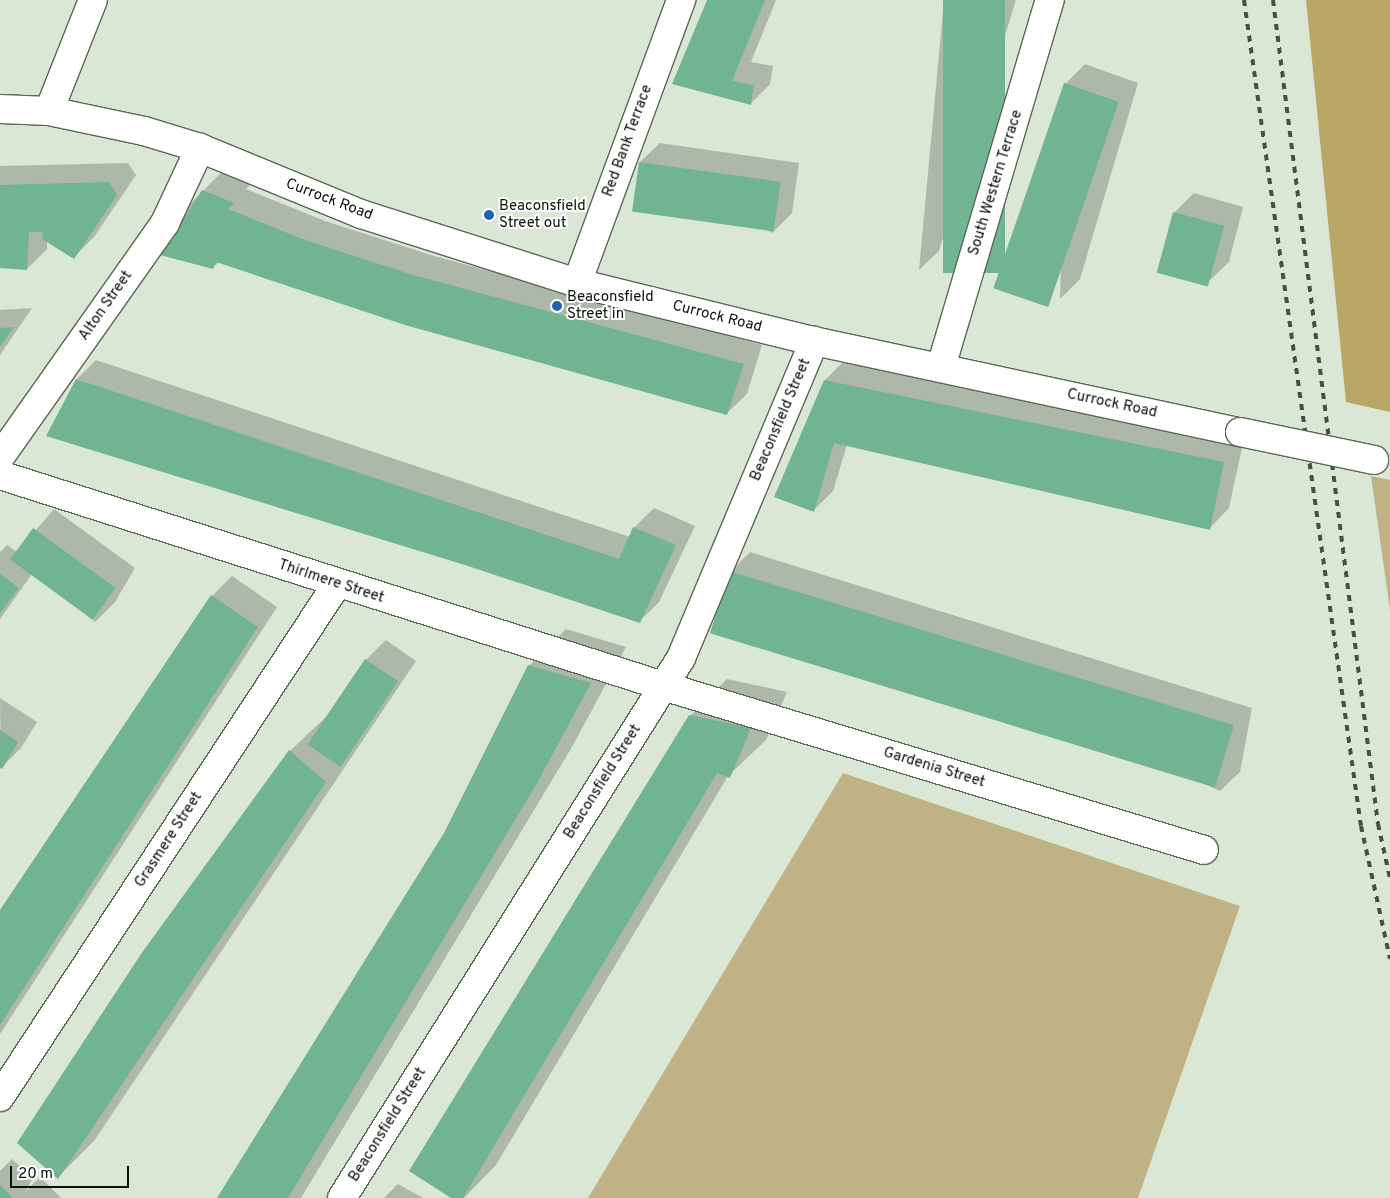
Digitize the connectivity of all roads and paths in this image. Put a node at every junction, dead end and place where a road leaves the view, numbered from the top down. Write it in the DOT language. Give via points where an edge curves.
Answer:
graph roads {
  1 [pos="93,0"];
  2 [pos="681,0"];
  3 [pos="1050,0"];
  4 [pos="0,109"];
  5 [pos="49,111"];
  6 [pos="200,148"];
  7 [pos="577,283"];
  8 [pos="814,341"];
  9 [pos="941,367"];
  10 [pos="0,457"];
  11 [pos="1382,462"];
  12 [pos="0,475"];
  13 [pos="337,584"];
  14 [pos="663,686"];
  15 [pos="1204,850"];
  16 [pos="0,1097"];
  17 [pos="347,1196"];
  1 -- 5 [label="street"];
  2 -- 7 [label="street, Red Bank Terrace"];
  3 -- 9 [label="street, South Western Terrace"];
  4 -- 5 [label="street, Currock Road"];
  5 -- 6 [label="street, Currock Road" via="144,131"];
  6 -- 7 [label="street, Currock Road" via="361,214"];
  6 -- 10 [label="street, Alton Street" via="165,224"];
  7 -- 8 [label="street, Currock Road"];
  8 -- 9 [label="street, Currock Road"];
  8 -- 14 [label="street, Beaconsfield Street" via="681,658"];
  9 -- 11 [label="street, Currock Road, bridge"];
  12 -- 13 [label="street, Thirlmere Street"];
  13 -- 14 [label="street, Thirlmere Street"];
  13 -- 16 [label="street, Grasmere Street"];
  14 -- 15 [label="street, Gardenia Street"];
  14 -- 17 [label="street, Beaconsfield Street"];
}
